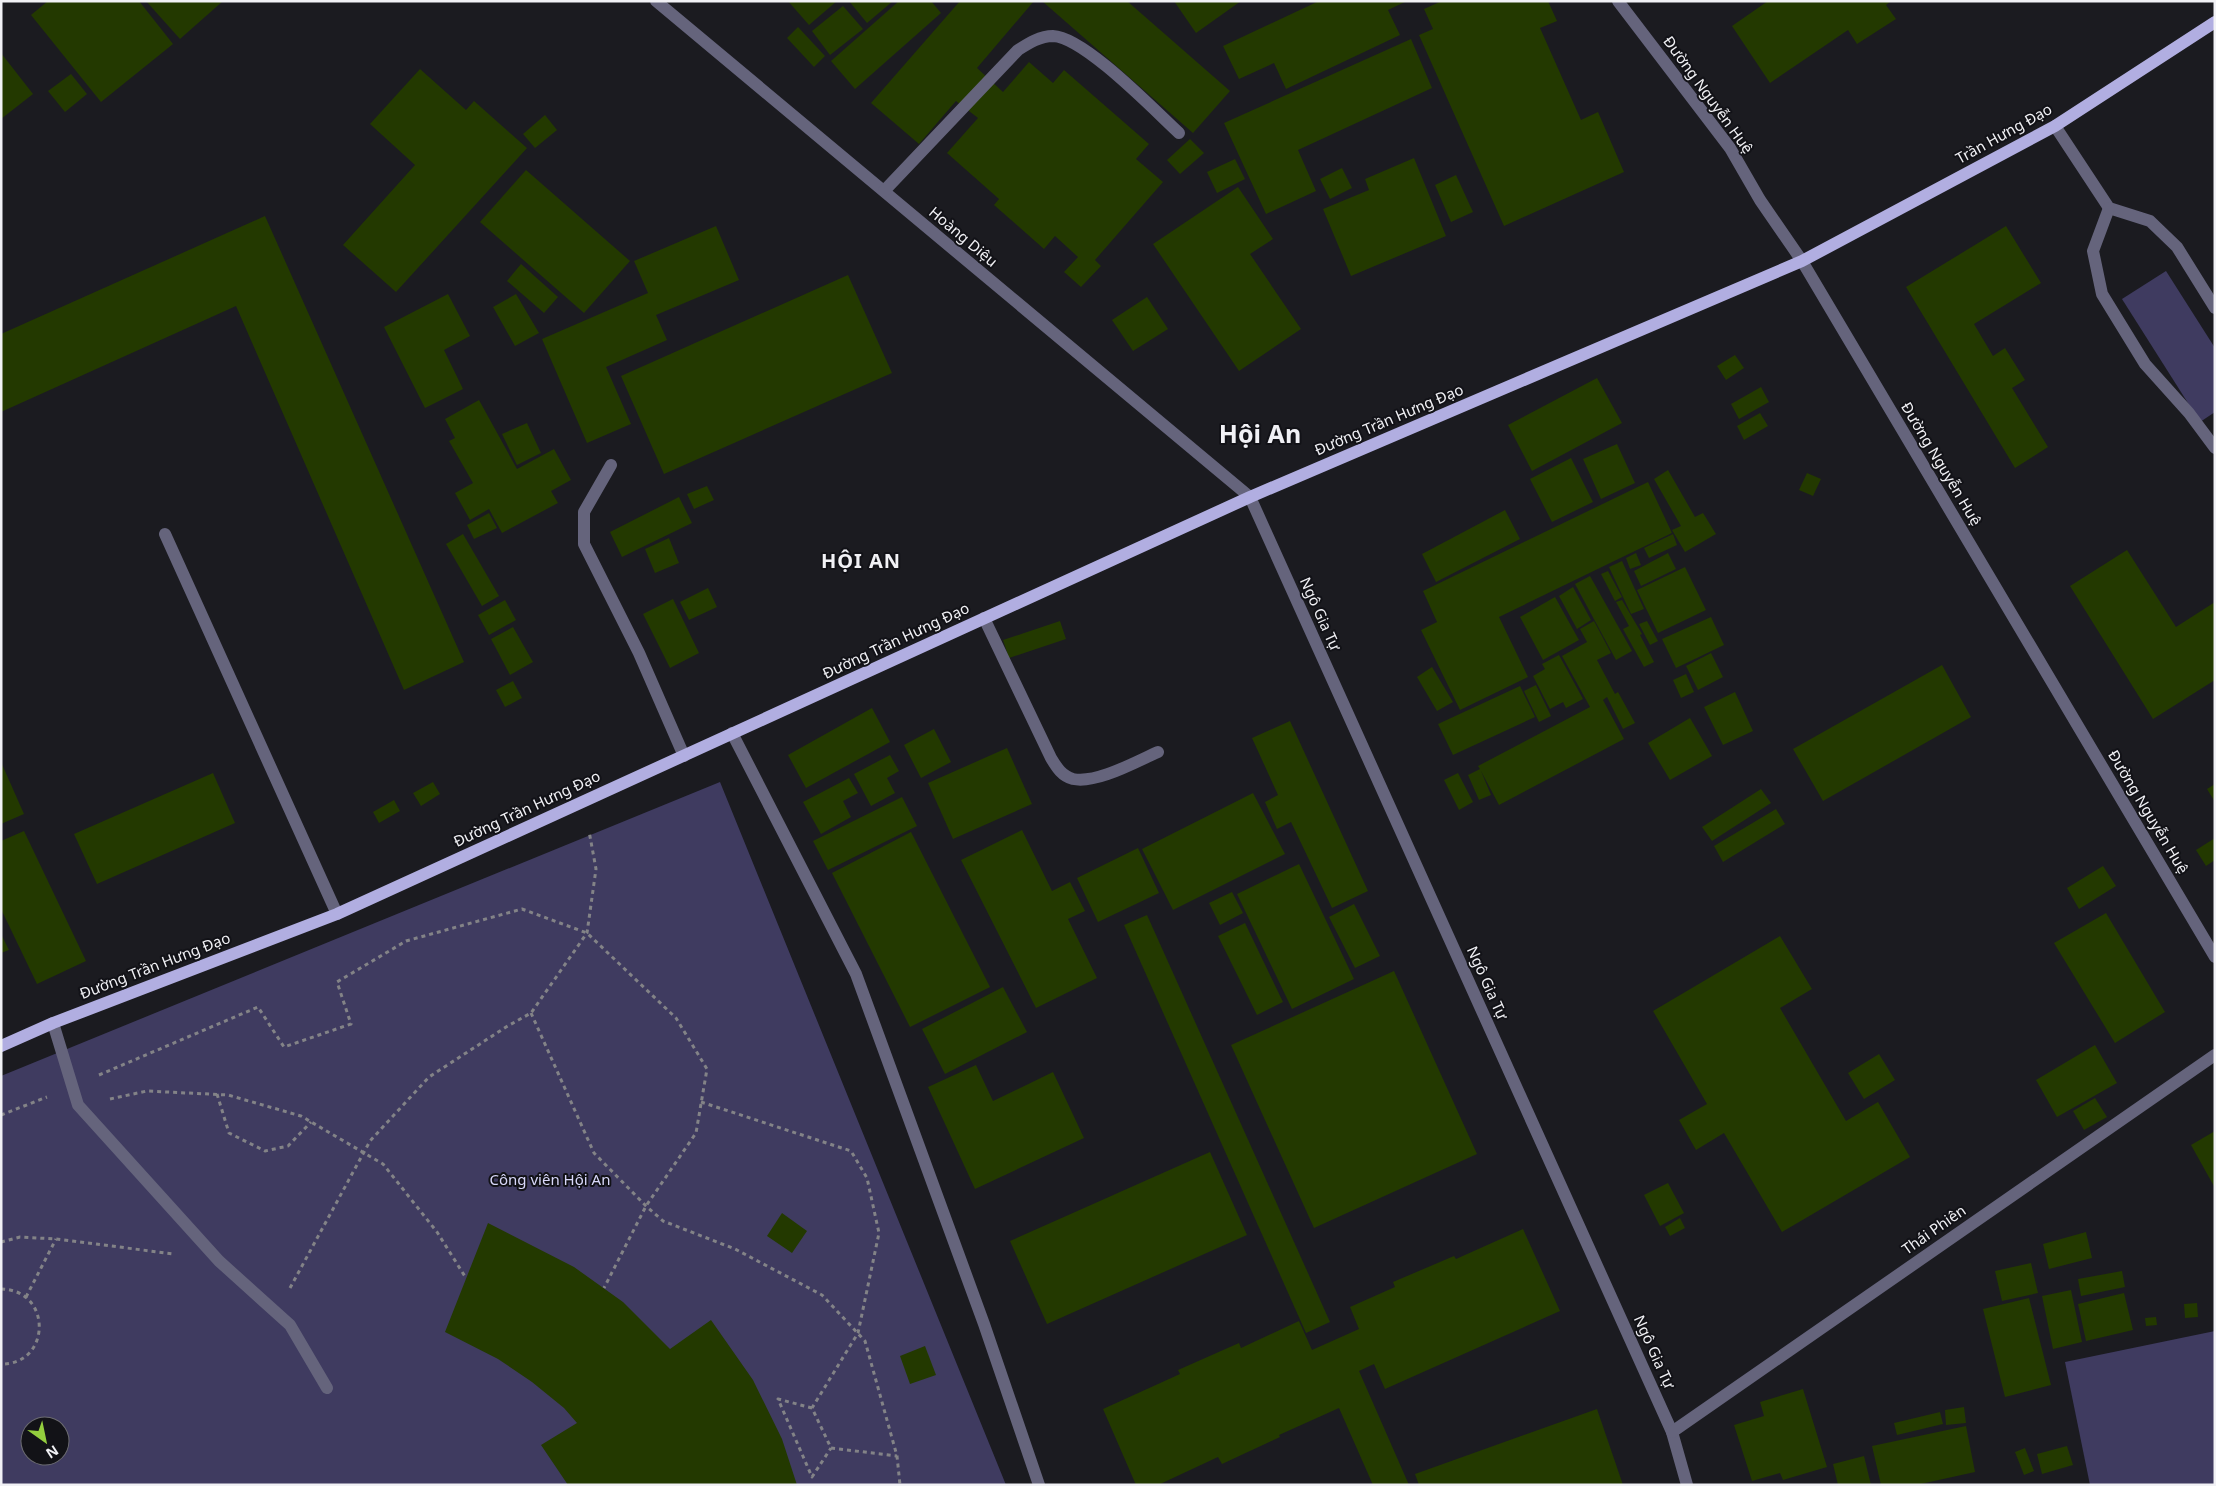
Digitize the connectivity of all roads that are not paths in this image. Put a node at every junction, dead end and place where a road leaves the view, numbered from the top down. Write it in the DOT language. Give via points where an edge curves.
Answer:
graph roads {
  1 [pos="656,1"];
  2 [pos="1618,1"];
  3 [pos="2215,22"];
  4 [pos="2055,126"];
  5 [pos="1179,133"];
  6 [pos="884,191"];
  7 [pos="2109,208"];
  8 [pos="1802,261"];
  9 [pos="2215,308"];
  10 [pos="2215,448"];
  11 [pos="612,465"];
  12 [pos="1250,497"];
  13 [pos="165,534"];
  14 [pos="984,618"];
  15 [pos="732,733"];
  16 [pos="1158,752"];
  17 [pos="684,756"];
  18 [pos="337,914"];
  19 [pos="2215,957"];
  20 [pos="53,1023"];
  21 [pos="1,1046"];
  22 [pos="2215,1055"];
  23 [pos="327,1388"];
  24 [pos="1672,1432"];
  25 [pos="1039,1485"];
  26 [pos="1687,1485"];
  1 -- 6 [label="street, Hoàng Diệu"];
  2 -- 8 [label="street, Đường Nguyễn Huệ" via="1730,148 1760,200"];
  3 -- 4 [label="main road, Trần Hưng Đạo"];
  4 -- 7 [label="street"];
  4 -- 8 [label="main road, Trần Hưng Đạo"];
  5 -- 6 [label="street" via="1090,52 1063,37 1041,38 1018,50"];
  6 -- 12 [label="street, Hoàng Diệu"];
  7 -- 9 [label="street" via="2150,221 2177,247"];
  7 -- 10 [label="street" via="2093,251 2102,294 2145,364"];
  8 -- 12 [label="main road, Đường Trần Hưng Đạo"];
  8 -- 19 [label="street, Đường Nguyễn Huệ"];
  11 -- 17 [label="street" via="584,512 584,544 639,653"];
  12 -- 14 [label="main road, Đường Trần Hưng Đạo"];
  12 -- 24 [label="street, Ngô Gia Tự"];
  13 -- 18 [label="street"];
  14 -- 15 [label="main road, Đường Trần Hưng Đạo"];
  14 -- 16 [label="street" via="1061,773 1075,779 1091,779"];
  15 -- 17 [label="main road, Đường Trần Hưng Đạo"];
  15 -- 25 [label="street" via="856,974 984,1324"];
  17 -- 18 [label="main road, Đường Trần Hưng Đạo"];
  18 -- 20 [label="main road, Đường Trần Hưng Đạo"];
  20 -- 21 [label="main road, Đường Trần Hưng Đạo"];
  20 -- 23 [label="street" via="78,1105 219,1262 290,1325"];
  22 -- 24 [label="street, Thái Phiên"];
  24 -- 26 [label="street, Ngô Gia Tự"];
}
